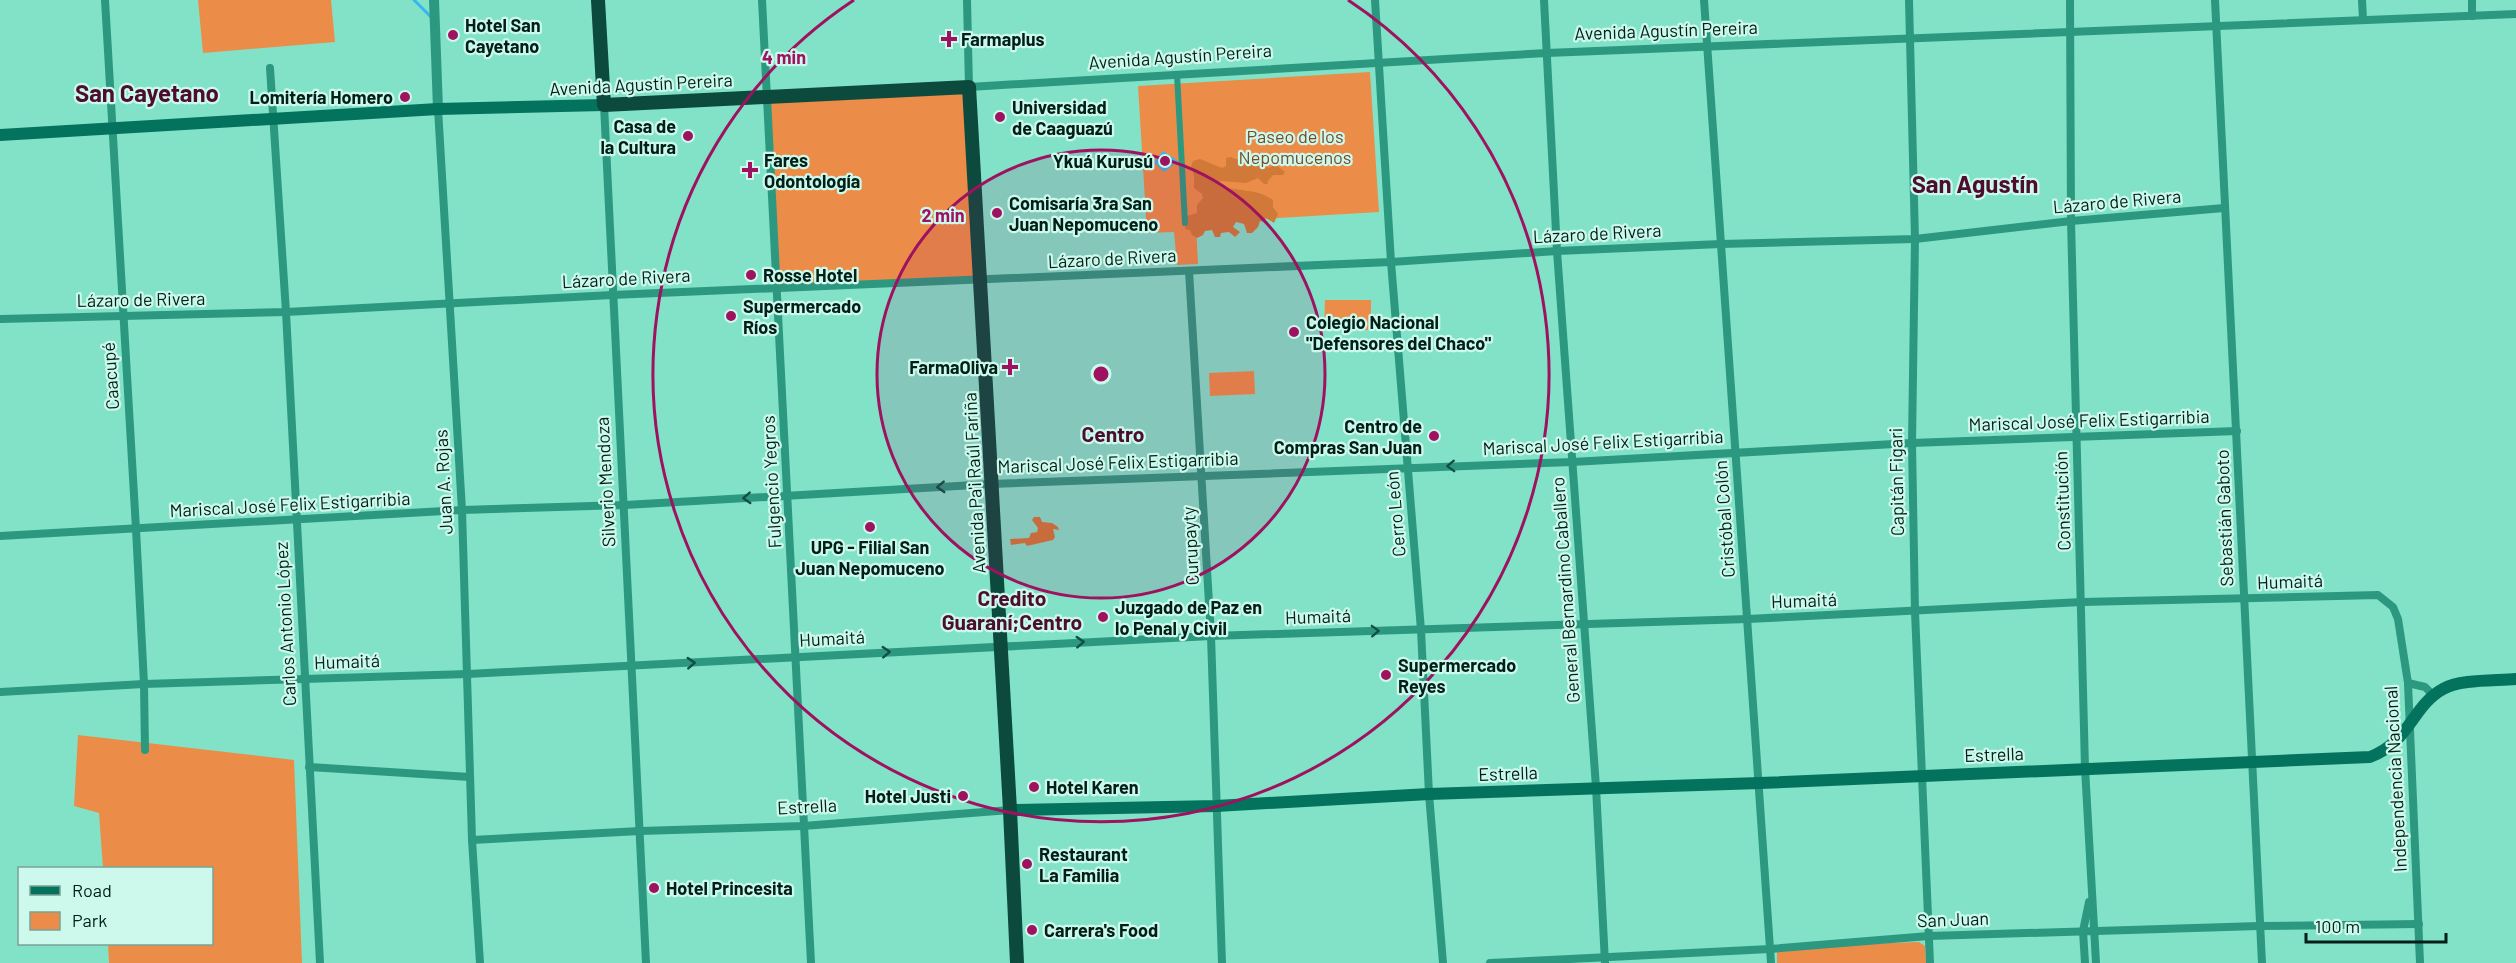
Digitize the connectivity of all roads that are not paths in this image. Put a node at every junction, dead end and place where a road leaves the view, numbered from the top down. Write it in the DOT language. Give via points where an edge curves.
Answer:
graph roads {
  1 [pos="105,0"];
  2 [pos="434,0"];
  3 [pos="598,0"];
  4 [pos="762,0"];
  5 [pos="967,0"];
  6 [pos="1375,0"];
  7 [pos="1544,0"];
  8 [pos="1704,0"];
  9 [pos="1909,0"];
  10 [pos="2070,0"];
  11 [pos="2215,0"];
  12 [pos="2362,0"];
  13 [pos="2472,0"];
  14 [pos="2516,14"];
  15 [pos="2472,16"];
  16 [pos="2363,20"];
  17 [pos="2216,26"];
  18 [pos="2071,32"];
  19 [pos="1909,38"];
  20 [pos="1707,46"];
  21 [pos="1547,53"];
  22 [pos="1380,62"];
  23 [pos="270,68"];
  24 [pos="1177,74"];
  25 [pos="969,87"];
  26 [pos="768,96"];
  27 [pos="604,105"];
  28 [pos="438,109"];
  29 [pos="273,120"];
  30 [pos="111,130"];
  31 [pos="0,135"];
  32 [pos="2224,208"];
  33 [pos="2071,221"];
  34 [pos="1185,223"];
  35 [pos="1915,239"];
  36 [pos="1721,244"];
  37 [pos="1557,251"];
  38 [pos="1391,262"];
  39 [pos="1189,271"];
  40 [pos="980,281"];
  41 [pos="777,288"];
  42 [pos="612,295"];
  43 [pos="450,304"];
  44 [pos="286,312"];
  45 [pos="122,315"];
  46 [pos="0,319"];
  47 [pos="2237,431"];
  48 [pos="2077,437"];
  49 [pos="1912,443"];
  50 [pos="1736,451"];
  51 [pos="1572,462"];
  52 [pos="1407,467"];
  53 [pos="1203,475"];
  54 [pos="992,484"];
  55 [pos="788,496"];
  56 [pos="625,505"];
  57 [pos="462,510"];
  58 [pos="297,520"];
  59 [pos="136,529"];
  60 [pos="0,536"];
  61 [pos="2244,599"];
  62 [pos="2385,600"];
  63 [pos="2082,602"];
  64 [pos="1915,612"];
  65 [pos="1748,619"];
  66 [pos="1584,624"];
  67 [pos="1421,630"];
  68 [pos="1211,636"];
  69 [pos="1001,645"];
  70 [pos="796,657"];
  71 [pos="633,666"];
  72 [pos="468,674"];
  73 [pos="303,679"];
  74 [pos="2516,679"];
  75 [pos="2408,683"];
  76 [pos="144,684"];
  77 [pos="0,692"];
  78 [pos="2434,696"];
  79 [pos="2410,724"];
  80 [pos="145,750"];
  81 [pos="2250,762"];
  82 [pos="309,767"];
  83 [pos="2085,768"];
  84 [pos="1922,775"];
  85 [pos="470,777"];
  86 [pos="1760,783"];
  87 [pos="1596,787"];
  88 [pos="1429,794"];
  89 [pos="1216,806"];
  90 [pos="1010,810"];
  91 [pos="803,825"];
  92 [pos="640,831"];
  93 [pos="472,840"];
  94 [pos="2091,893"];
  95 [pos="2418,924"];
  96 [pos="2259,926"];
  97 [pos="2094,930"];
  98 [pos="2083,931"];
  99 [pos="1929,936"];
  100 [pos="1770,949"];
  101 [pos="1605,960"];
  102 [pos="320,963"];
  103 [pos="480,963"];
  104 [pos="646,963"];
  105 [pos="811,963"];
  106 [pos="1017,963"];
  107 [pos="1222,963"];
  108 [pos="1443,963"];
  109 [pos="1490,963"];
  110 [pos="1771,963"];
  111 [pos="1930,963"];
  112 [pos="2085,963"];
  113 [pos="2096,963"];
  114 [pos="2262,963"];
  115 [pos="2420,963"];
  1 -- 30 [label="street, Caacupé"];
  2 -- 28 [label="street, Juan A. Rojas"];
  3 -- 27 [label="highway, Silverio Mendoza"];
  4 -- 26 [label="street, Fulgencio Yegros"];
  5 -- 25 [label="street, Avenida Pa'i Raúl Fariña"];
  6 -- 22 [label="street, Cerro León"];
  7 -- 21 [label="street, General Bernardino Caballero"];
  8 -- 20 [label="street, Cristóbal Colón"];
  9 -- 19 [label="street, Capitán Figari"];
  10 -- 18 [label="street, Constitución"];
  11 -- 17 [label="street, Sebastián Gaboto"];
  12 -- 16 [label="street"];
  13 -- 15 [label="street"];
  14 -- 15 [label="street, Avenida Agustín Pereira"];
  15 -- 16 [label="street, Avenida Agustín Pereira"];
  16 -- 17 [label="street, Avenida Agustín Pereira"];
  17 -- 18 [label="street, Avenida Agustín Pereira"];
  17 -- 32 [label="street, Sebastián Gaboto"];
  18 -- 19 [label="street, Avenida Agustín Pereira"];
  18 -- 33 [label="street, Constitución"];
  19 -- 20 [label="street, Avenida Agustín Pereira"];
  19 -- 35 [label="street, Capitán Figari"];
  20 -- 21 [label="street, Avenida Agustín Pereira"];
  20 -- 36 [label="street, Cristóbal Colón"];
  21 -- 22 [label="street, Avenida Agustín Pereira"];
  21 -- 37 [label="street, General Bernardino Caballero"];
  22 -- 24 [label="street, Avenida Agustín Pereira"];
  22 -- 38 [label="street, Cerro León"];
  23 -- 29 [label="street, Carlos Antonio López"];
  24 -- 25 [label="street, Avenida Agustín Pereira"];
  24 -- 34 [label="street"];
  25 -- 26 [label="highway, Avenida Agustín Pereira"];
  25 -- 40 [label="highway, Avenida Pa'i Raúl Fariña"];
  26 -- 27 [label="highway, Avenida Agustín Pereira"];
  26 -- 41 [label="street, Fulgencio Yegros"];
  27 -- 28 [label="main road, Avenida Agustín Pereira"];
  27 -- 42 [label="street, Silverio Mendoza"];
  28 -- 29 [label="main road, Avenida Agustín Pereira"];
  28 -- 43 [label="street, Juan A. Rojas"];
  29 -- 30 [label="main road, Avenida Agustín Pereira"];
  29 -- 44 [label="street, Carlos Antonio López"];
  30 -- 31 [label="main road, Avenida Agustín Pereira"];
  30 -- 45 [label="street, Caacupé"];
  32 -- 33 [label="street, Lázaro de Rivera"];
  32 -- 47 [label="street, Sebastián Gaboto"];
  33 -- 35 [label="street, Lázaro de Rivera"];
  33 -- 48 [label="street, Constitución"];
  35 -- 36 [label="street, Lázaro de Rivera"];
  35 -- 49 [label="street, Capitán Figari"];
  36 -- 37 [label="street, Lázaro de Rivera"];
  36 -- 50 [label="street, Cristóbal Colón"];
  37 -- 38 [label="street, Lázaro de Rivera"];
  37 -- 51 [label="street, General Bernardino Caballero"];
  38 -- 39 [label="street, Lázaro de Rivera"];
  38 -- 52 [label="street, Cerro León"];
  39 -- 40 [label="street, Lázaro de Rivera"];
  39 -- 53 [label="street, Curupayty"];
  40 -- 41 [label="street, Lázaro de Rivera"];
  40 -- 54 [label="highway, Avenida Pa'i Raúl Fariña"];
  41 -- 42 [label="street, Lázaro de Rivera"];
  41 -- 55 [label="street, Fulgencio Yegros"];
  42 -- 43 [label="street, Lázaro de Rivera"];
  42 -- 56 [label="street, Silverio Mendoza"];
  43 -- 44 [label="street, Lázaro de Rivera"];
  43 -- 57 [label="street, Juan A. Rojas"];
  44 -- 45 [label="street, Lázaro de Rivera"];
  44 -- 58 [label="street, Carlos Antonio López"];
  45 -- 46 [label="street, Lázaro de Rivera"];
  45 -- 59 [label="street, Caacupé"];
  47 -- 48 [label="street, Mariscal José Felix Estigarribia"];
  47 -- 61 [label="street, Sebastián Gaboto"];
  48 -- 49 [label="street, Mariscal José Felix Estigarribia"];
  48 -- 63 [label="street, Constitución"];
  49 -- 50 [label="street, Mariscal José Felix Estigarribia"];
  49 -- 64 [label="street, Capitán Figari"];
  50 -- 51 [label="street, Mariscal José Felix Estigarribia"];
  50 -- 65 [label="street, Cristóbal Colón"];
  51 -- 52 [label="street, Mariscal José Felix Estigarribia, one-way"];
  51 -- 66 [label="street, General Bernardino Caballero"];
  52 -- 53 [label="street, Mariscal José Felix Estigarribia"];
  52 -- 67 [label="street, Cerro León"];
  53 -- 54 [label="street, Mariscal José Felix Estigarribia"];
  53 -- 68 [label="street, Curupayty"];
  54 -- 55 [label="street, Mariscal José Felix Estigarribia, one-way"];
  54 -- 69 [label="highway, Avenida Pa'i Raúl Fariña"];
  55 -- 56 [label="street, Mariscal José Felix Estigarribia, one-way"];
  55 -- 70 [label="street, Fulgencio Yegros"];
  56 -- 57 [label="street, Mariscal José Felix Estigarribia"];
  56 -- 71 [label="street, Silverio Mendoza"];
  57 -- 58 [label="street, Mariscal José Felix Estigarribia"];
  57 -- 72 [label="street, Juan A. Rojas"];
  58 -- 59 [label="street, Mariscal José Felix Estigarribia"];
  58 -- 73 [label="street, Carlos Antonio López"];
  59 -- 60 [label="street, Mariscal José Felix Estigarribia"];
  59 -- 76 [label="street, Caacupé"];
  61 -- 62 [label="street, Humaitá" via="2378,595"];
  61 -- 63 [label="street, Humaitá"];
  61 -- 81 [label="street, Sebastián Gaboto"];
  62 -- 75 [label="street, Independencia Nacional" via="2398,619"];
  63 -- 64 [label="street, Humaitá"];
  63 -- 83 [label="street, Constitución"];
  64 -- 65 [label="street, Humaitá"];
  64 -- 84 [label="street, Capitán Figari"];
  65 -- 66 [label="street, Humaitá"];
  65 -- 86 [label="street, Cristóbal Colón"];
  66 -- 67 [label="street, Humaitá"];
  66 -- 87 [label="street, General Bernardino Caballero"];
  68 -- 67 [label="street, Humaitá, one-way"];
  67 -- 88 [label="street, Cerro León"];
  69 -- 68 [label="street, Humaitá, one-way"];
  68 -- 89 [label="street, Curupayty"];
  70 -- 69 [label="street, Humaitá, one-way"];
  69 -- 90 [label="highway, Avenida Pa'i Raúl Fariña"];
  71 -- 70 [label="street, Humaitá, one-way"];
  70 -- 91 [label="street, Fulgencio Yegros"];
  71 -- 72 [label="street, Humaitá"];
  71 -- 92 [label="street, Silverio Mendoza"];
  72 -- 73 [label="street, Humaitá"];
  72 -- 85 [label="street, Juan A. Rojas"];
  73 -- 76 [label="street, Humaitá"];
  73 -- 82 [label="street, Carlos Antonio López"];
  74 -- 78 [label="main road, Estrella" via="2453,684"];
  75 -- 78 [label="street" via="2425,687"];
  75 -- 79 [label="street, Independencia Nacional"];
  76 -- 77 [label="street, Humaitá"];
  76 -- 80 [label="street, Caacupé"];
  78 -- 79 [label="main road, Estrella"];
  79 -- 81 [label="main road, Estrella" via="2398,741 2370,758"];
  79 -- 95 [label="street, Independencia Nacional"];
  81 -- 83 [label="main road, Estrella"];
  81 -- 96 [label="street, Sebastián Gaboto"];
  82 -- 85 [label="street"];
  82 -- 102 [label="street, Carlos Antonio López"];
  83 -- 84 [label="main road, Estrella"];
  83 -- 94 [label="street, Constitución"];
  84 -- 86 [label="main road, Estrella"];
  84 -- 99 [label="street, Capitán Figari"];
  85 -- 93 [label="street, Juan A. Rojas"];
  86 -- 87 [label="main road, Estrella"];
  86 -- 100 [label="street, Cristóbal Colón"];
  87 -- 88 [label="main road, Estrella"];
  87 -- 101 [label="street, General Bernardino Caballero"];
  88 -- 89 [label="main road, Estrella"];
  88 -- 108 [label="street, Cerro León"];
  89 -- 90 [label="main road, Estrella"];
  89 -- 107 [label="street, Curupayty"];
  90 -- 91 [label="street, Estrella"];
  90 -- 106 [label="highway, Avenida Pa'i Raúl Fariña"];
  91 -- 92 [label="street, Estrella"];
  91 -- 105 [label="street, Fulgencio Yegros"];
  92 -- 93 [label="street, Estrella"];
  92 -- 104 [label="street, Silverio Mendoza"];
  93 -- 103 [label="street, Juan A. Rojas"];
  94 -- 97 [label="street, Constitución"];
  94 -- 98 [label="street, Constitución"];
  95 -- 96 [label="street, San Juan"];
  95 -- 115 [label="street, Independencia Nacional"];
  96 -- 97 [label="street, San Juan"];
  96 -- 114 [label="street, Sebastián Gaboto"];
  97 -- 98 [label="street, San Juan"];
  97 -- 113 [label="street, Constitución"];
  98 -- 99 [label="street, San Juan"];
  98 -- 112 [label="street, Constitución"];
  99 -- 100 [label="street, San Juan"];
  99 -- 111 [label="street, Capitán Figari"];
  100 -- 101 [label="street, San Juan"];
  100 -- 110 [label="street, Cristóbal Colón"];
  101 -- 109 [label="street, San Juan"];
}
